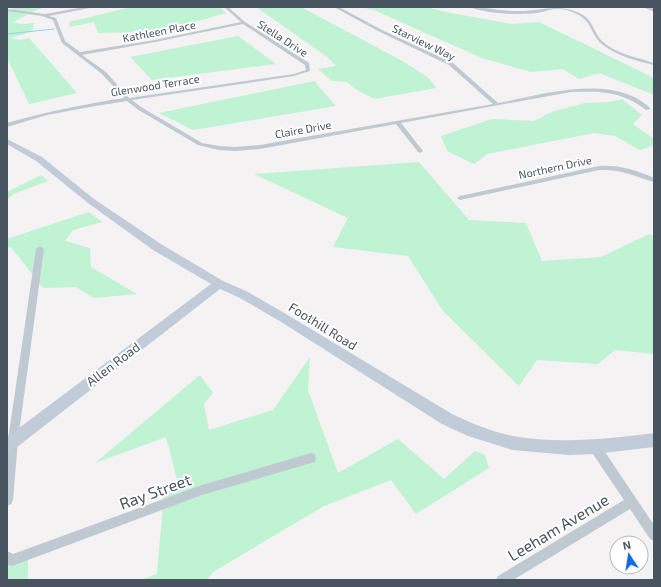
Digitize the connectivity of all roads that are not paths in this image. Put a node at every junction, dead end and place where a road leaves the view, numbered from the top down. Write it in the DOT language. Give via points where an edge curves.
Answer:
graph roads {
  1 [pos="93,7"];
  2 [pos="226,7"];
  3 [pos="336,7"];
  4 [pos="472,7"];
  5 [pos="559,7"];
  6 [pos="647,7"];
  7 [pos="7,10"];
  8 [pos="654,10"];
  9 [pos="46,15"];
  10 [pos="244,23"];
  11 [pos="78,54"];
  12 [pos="654,64"];
  13 [pos="307,71"];
  14 [pos="127,99"];
  15 [pos="496,104"];
  16 [pos="648,108"];
  17 [pos="397,122"];
  18 [pos="7,125"];
  19 [pos="7,141"];
  20 [pos="420,152"];
  21 [pos="654,180"];
  22 [pos="460,198"];
  23 [pos="40,249"];
  24 [pos="219,284"];
  25 [pos="654,440"];
  26 [pos="10,443"];
  27 [pos="595,448"];
  28 [pos="311,458"];
  29 [pos="7,500"];
  30 [pos="630,502"];
  31 [pos="654,536"];
  32 [pos="10,559"];
  33 [pos="502,580"];
  1 -- 9 [label="street"];
  2 -- 10 [label="street, Stella Drive"];
  3 -- 15 [label="street, Starview Way" via="451,64"];
  4 -- 5 [label="street" via="525,13 545,12"];
  5 -- 12 [label="street" via="587,19 600,41 607,46"];
  6 -- 8 [label="street"];
  7 -- 9 [label="street"];
  9 -- 11 [label="street, Claire Drive" via="55,19 63,42"];
  10 -- 11 [label="street, Kathleen Place"];
  10 -- 13 [label="street, Stella Drive" via="307,64"];
  11 -- 14 [label="street, Claire Drive" via="104,73"];
  13 -- 14 [label="street, Glenwood Terrace"];
  14 -- 17 [label="street, Claire Drive" via="195,142 218,148 260,147"];
  14 -- 18 [label="street, Glenwood Terrace" via="57,112"];
  15 -- 16 [label="street, Claire Drive" via="571,91 603,90 623,94"];
  15 -- 17 [label="street, Claire Drive"];
  17 -- 20 [label="street"];
  19 -- 24 [label="street, Foothill Road" via="39,159 157,247"];
  21 -- 22 [label="street, Northern Drive" via="626,169 599,168"];
  23 -- 26 [label="street"];
  24 -- 26 [label="street, Allen Road"];
  24 -- 27 [label="street, Foothill Road" via="276,313 447,419 468,429 512,443"];
  25 -- 27 [label="street, Foothill Road"];
  26 -- 29 [label="street"];
  27 -- 30 [label="street"];
  28 -- 32 [label="street, Ray Street" via="202,490"];
  30 -- 31 [label="street"];
  30 -- 33 [label="street, Leeham Avenue"];
}
